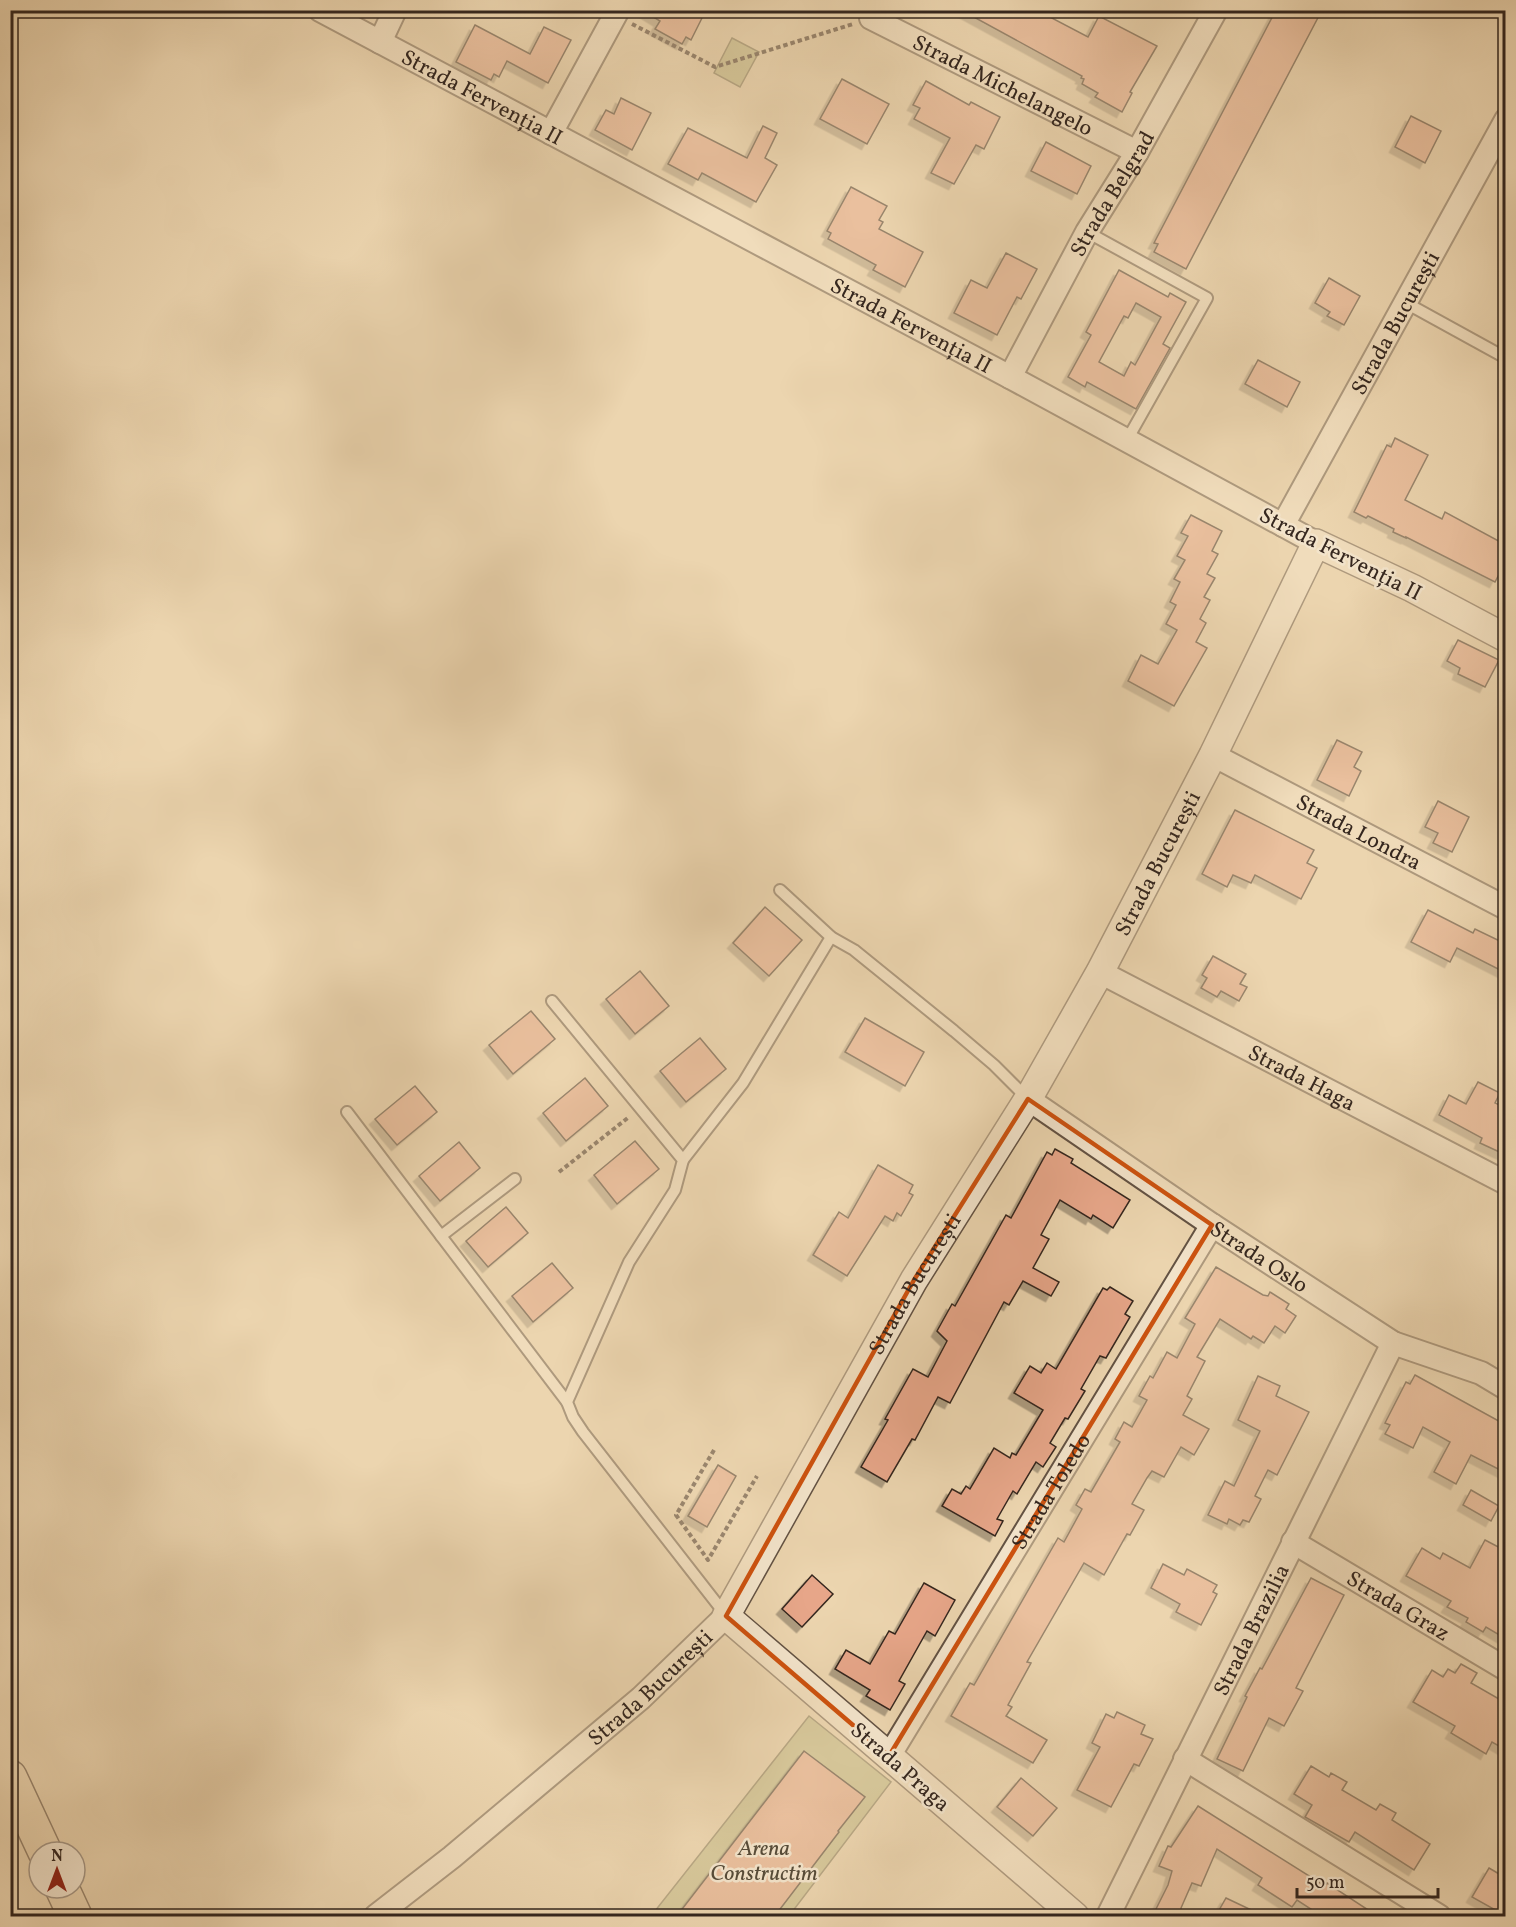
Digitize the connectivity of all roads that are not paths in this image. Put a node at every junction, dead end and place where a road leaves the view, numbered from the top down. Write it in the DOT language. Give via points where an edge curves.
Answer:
graph roads {
  1 [pos="320,10"];
  2 [pos="395,10"];
  3 [pos="1216,10"];
  4 [pos="617,13"];
  5 [pos="871,18"];
  6 [pos="380,42"];
  7 [pos="1506,120"];
  8 [pos="551,133"];
  9 [pos="1137,152"];
  10 [pos="1087,232"];
  11 [pos="1406,303"];
  12 [pos="1506,358"];
  13 [pos="1010,377"];
  14 [pos="1127,440"];
  15 [pos="1283,525"];
  16 [pos="1316,543"];
  17 [pos="1506,638"];
  18 [pos="1213,755"];
  19 [pos="780,890"];
  20 [pos="1506,908"];
  21 [pos="831,937"];
  22 [pos="1101,972"];
  23 [pos="552,1001"];
  24 [pos="1028,1099"];
  25 [pos="347,1112"];
  26 [pos="683,1160"];
  27 [pos="515,1179"];
  28 [pos="1506,1183"];
  29 [pos="1212,1225"];
  30 [pos="441,1236"];
  31 [pos="1393,1343"];
  32 [pos="1506,1388"];
  33 [pos="567,1402"];
  34 [pos="1293,1542"];
  35 [pos="726,1616"];
  36 [pos="1506,1669"];
  37 [pos="889,1756"];
  38 [pos="1185,1759"];
  39 [pos="10,1777"];
  40 [pos="39,1840"];
  41 [pos="67,1900"];
  42 [pos="75,1917"];
  43 [pos="376,1917"];
  44 [pos="1075,1917"];
  45 [pos="1108,1917"];
  46 [pos="1439,1917"];
  1 -- 6 [label="street, Strada Fervenția II"];
  2 -- 6 [label="street"];
  3 -- 9 [label="street, Strada Belgrad"];
  4 -- 8 [label="street"];
  5 -- 9 [label="street, Strada Michelangelo"];
  6 -- 8 [label="street, Strada Fervenția II"];
  7 -- 11 [label="street, Strada București"];
  8 -- 13 [label="street, Strada Fervenția II"];
  9 -- 10 [label="street, Strada Belgrad"];
  10 -- 13 [label="street, Strada Belgrad"];
  10 -- 14 [label="lane" via="1207,298"];
  11 -- 12 [label="lane"];
  11 -- 15 [label="street, Strada București"];
  13 -- 14 [label="street, Strada Fervenția II"];
  14 -- 15 [label="street, Strada Fervenția II"];
  15 -- 16 [label="street, Strada Fervenția II"];
  16 -- 17 [label="street, Strada Fervenția II"];
  16 -- 18 [label="street, Strada București"];
  18 -- 20 [label="street, Strada Londra"];
  18 -- 22 [label="street, Strada București"];
  19 -- 21 [label="lane"];
  21 -- 24 [label="lane" via="904,990 994,1065"];
  21 -- 26 [label="lane" via="743,1083"];
  22 -- 24 [label="street, Strada București"];
  22 -- 28 [label="street, Strada Haga"];
  23 -- 26 [label="lane"];
  24 -- 29 [label="street, Strada Oslo"];
  24 -- 35 [label="street, Strada București" via="914,1280"];
  25 -- 30 [label="lane"];
  26 -- 33 [label="lane" via="675,1190 629,1262"];
  27 -- 30 [label="lane"];
  29 -- 31 [label="street, Strada Oslo"];
  29 -- 37 [label="street, Strada Toledo"];
  30 -- 33 [label="lane"];
  31 -- 32 [label="street, Strada Oslo" via="1481,1373"];
  31 -- 34 [label="street, Strada Brazilia"];
  33 -- 35 [label="lane" via="583,1432"];
  34 -- 36 [label="street, Strada Graz"];
  34 -- 38 [label="street, Strada Brazilia"];
  35 -- 37 [label="street, Strada Praga"];
  35 -- 43 [label="street, Strada București" via="632,1706"];
  37 -- 44 [label="street, Strada Praga"];
  38 -- 45 [label="street, Strada Brazilia"];
  38 -- 46 [label="street"];
  39 -- 40 [label="main road"];
  41 -- 42 [label="main road"];
}
